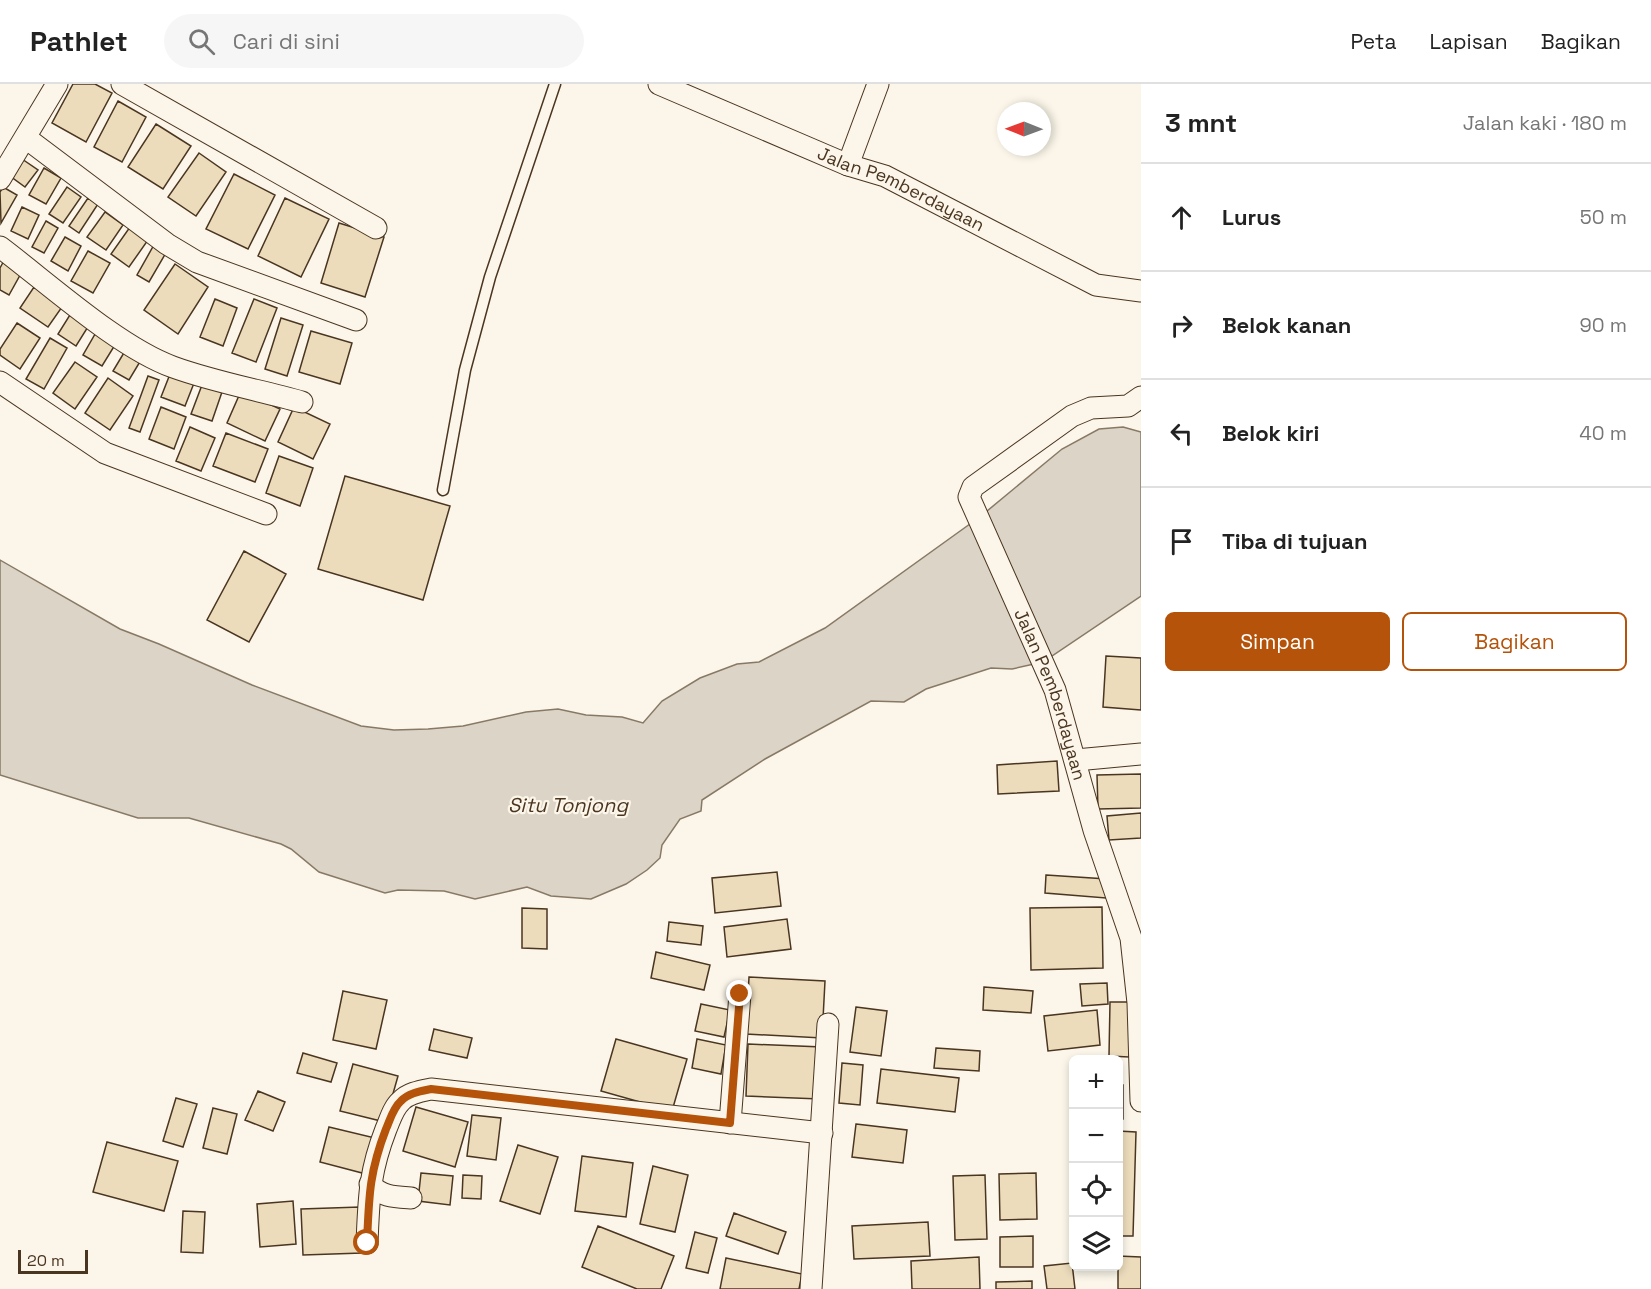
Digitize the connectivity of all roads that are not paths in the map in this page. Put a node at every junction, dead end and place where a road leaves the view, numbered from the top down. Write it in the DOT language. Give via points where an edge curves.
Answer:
graph roads {
  1 [pos="57,84"];
  2 [pos="122,84"];
  3 [pos="555,84"];
  4 [pos="659,84"];
  5 [pos="878,84"];
  6 [pos="26,138"];
  7 [pos="848,165"];
  8 [pos="0,179"];
  9 [pos="376,228"];
  10 [pos="0,247"];
  11 [pos="1141,291"];
  12 [pos="356,320"];
  13 [pos="0,382"];
  14 [pos="1141,397"];
  15 [pos="302,402"];
  16 [pos="443,490"];
  17 [pos="266,514"];
  18 [pos="1141,754"];
  19 [pos="1076,760"];
  20 [pos="740,994"];
  21 [pos="1139,1003"];
  22 [pos="828,1024"];
  23 [pos="1141,1101"];
  24 [pos="730,1123"];
  25 [pos="822,1133"];
  26 [pos="370,1184"];
  27 [pos="411,1198"];
  28 [pos="367,1243"];
  29 [pos="811,1289"];
  1 -- 6 [label="street"];
  2 -- 9 [label="street"];
  3 -- 16 [label="lane" via="490,278 465,370"];
  4 -- 7 [label="street, Jalan Pemberdayaan"];
  5 -- 7 [label="street"];
  6 -- 8 [label="street"];
  6 -- 12 [label="street" via="167,244 197,262"];
  7 -- 11 [label="street, Jalan Pemberdayaan" via="885,176 1096,285"];
  10 -- 15 [label="street" via="119,337 172,367"];
  13 -- 17 [label="street" via="105,453"];
  14 -- 19 [label="street, Jalan Pemberdayaan" via="1128,406 1091,408 1072,416 973,487 969,497 1046,665"];
  18 -- 19 [label="street"];
  19 -- 21 [label="street, Jalan Pemberdayaan" via="1094,830 1131,938"];
  20 -- 24 [label="street"];
  21 -- 23 [label="street, Jalan Pemberdayaan"];
  22 -- 25 [label="street"];
  24 -- 25 [label="street"];
  24 -- 26 [label="street" via="431,1089 406,1097 394,1108 372,1165"];
  25 -- 29 [label="street"];
  26 -- 27 [label="street" via="377,1192"];
  26 -- 28 [label="street"];
}
